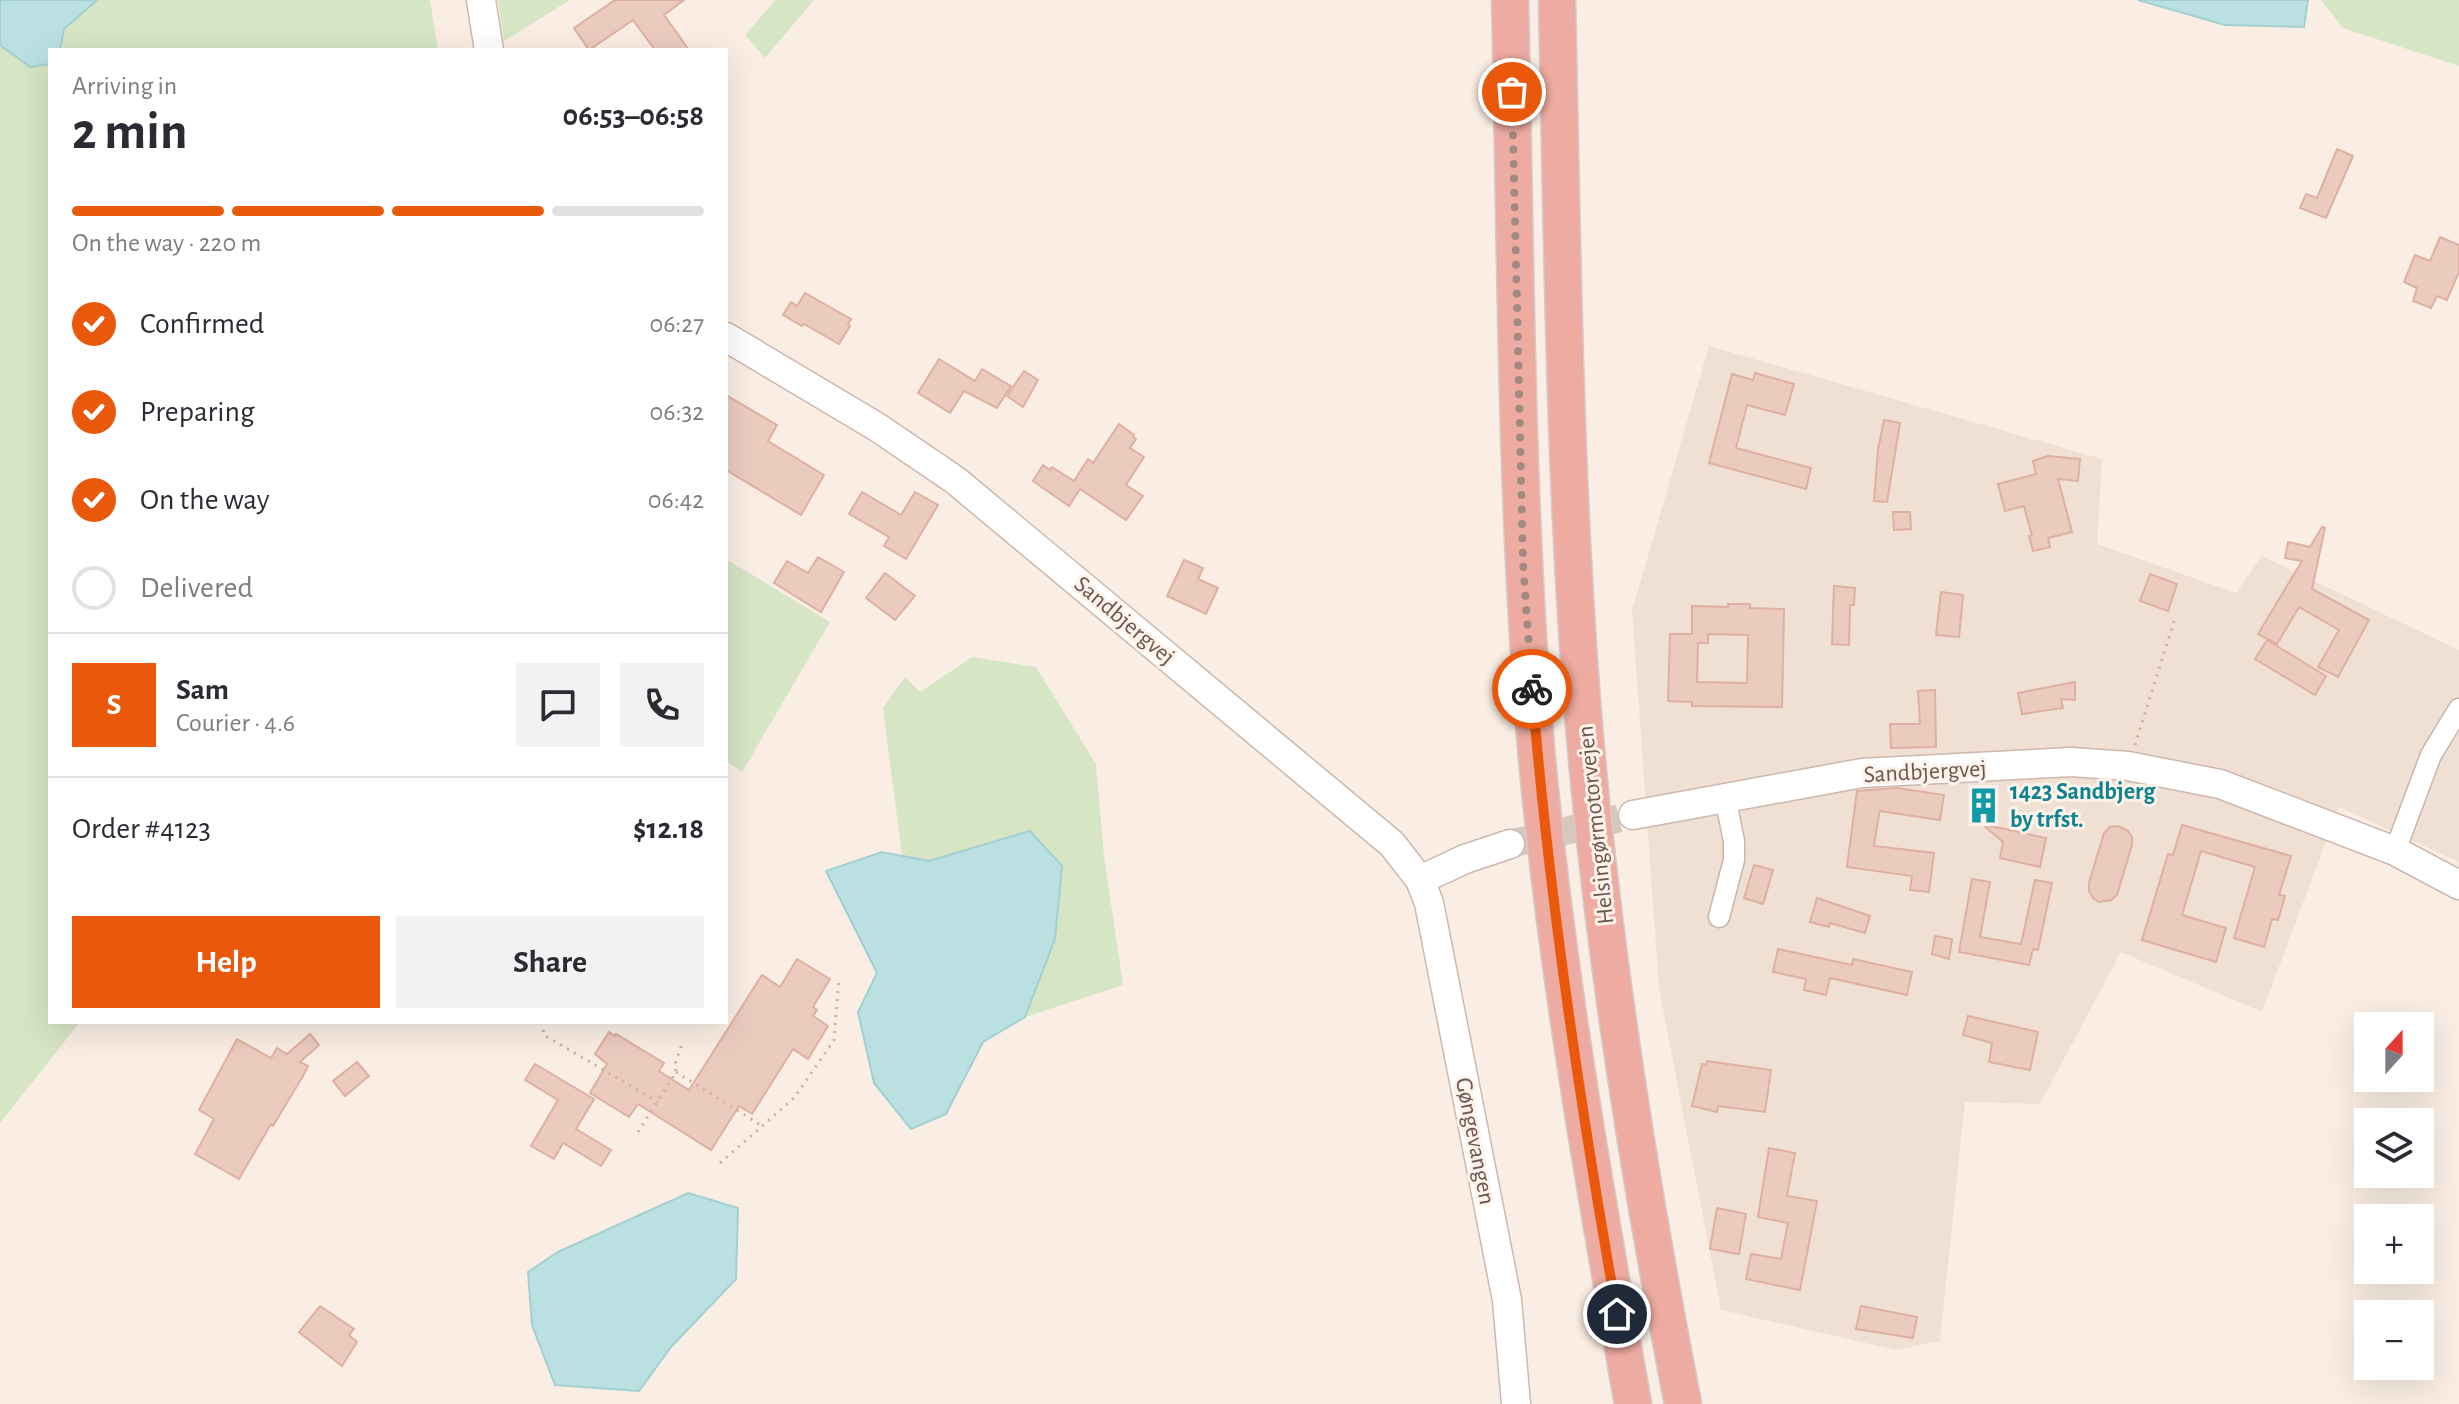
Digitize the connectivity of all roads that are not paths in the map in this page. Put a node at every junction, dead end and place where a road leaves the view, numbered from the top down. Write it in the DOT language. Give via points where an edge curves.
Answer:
graph roads {
  1 [pos="481,0"];
  2 [pos="1486,0"];
  3 [pos="1510,0"];
  4 [pos="1557,0"];
  5 [pos="489,48"];
  6 [pos="1517,305"];
  7 [pos="728,338"];
  8 [pos="2459,709"];
  9 [pos="1725,797"];
  10 [pos="1633,815"];
  11 [pos="1510,844"];
  12 [pos="2395,851"];
  13 [pos="1420,880"];
  14 [pos="2459,885"];
  15 [pos="1719,917"];
  16 [pos="1516,1404"];
  17 [pos="1633,1404"];
  18 [pos="1683,1404"];
  1 -- 5 [label="street"];
  2 -- 6 [label="highway" via="1491,128"];
  3 -- 6 [label="highway, Helsingørmotorvejen"];
  4 -- 18 [label="highway, Helsingørmotorvejen" via="1568,478 1581,689 1601,900 1629,1097"];
  6 -- 17 [label="highway, Helsingørmotorvejen" via="1523,563 1537,759 1585,1133"];
  7 -- 13 [label="street, Sandbjergvej" via="955,480 1392,844"];
  8 -- 12 [label="street" via="2431,755"];
  9 -- 10 [label="street, Sandbjergvej"];
  9 -- 12 [label="street, Sandbjergvej" via="1862,773 2071,762 2128,766 2220,784"];
  9 -- 15 [label="street" via="1734,860"];
  11 -- 13 [label="street"];
  12 -- 14 [label="street, Sandbjergvej"];
  13 -- 16 [label="street, Gøngevangen" via="1429,903 1507,1300"];
}
